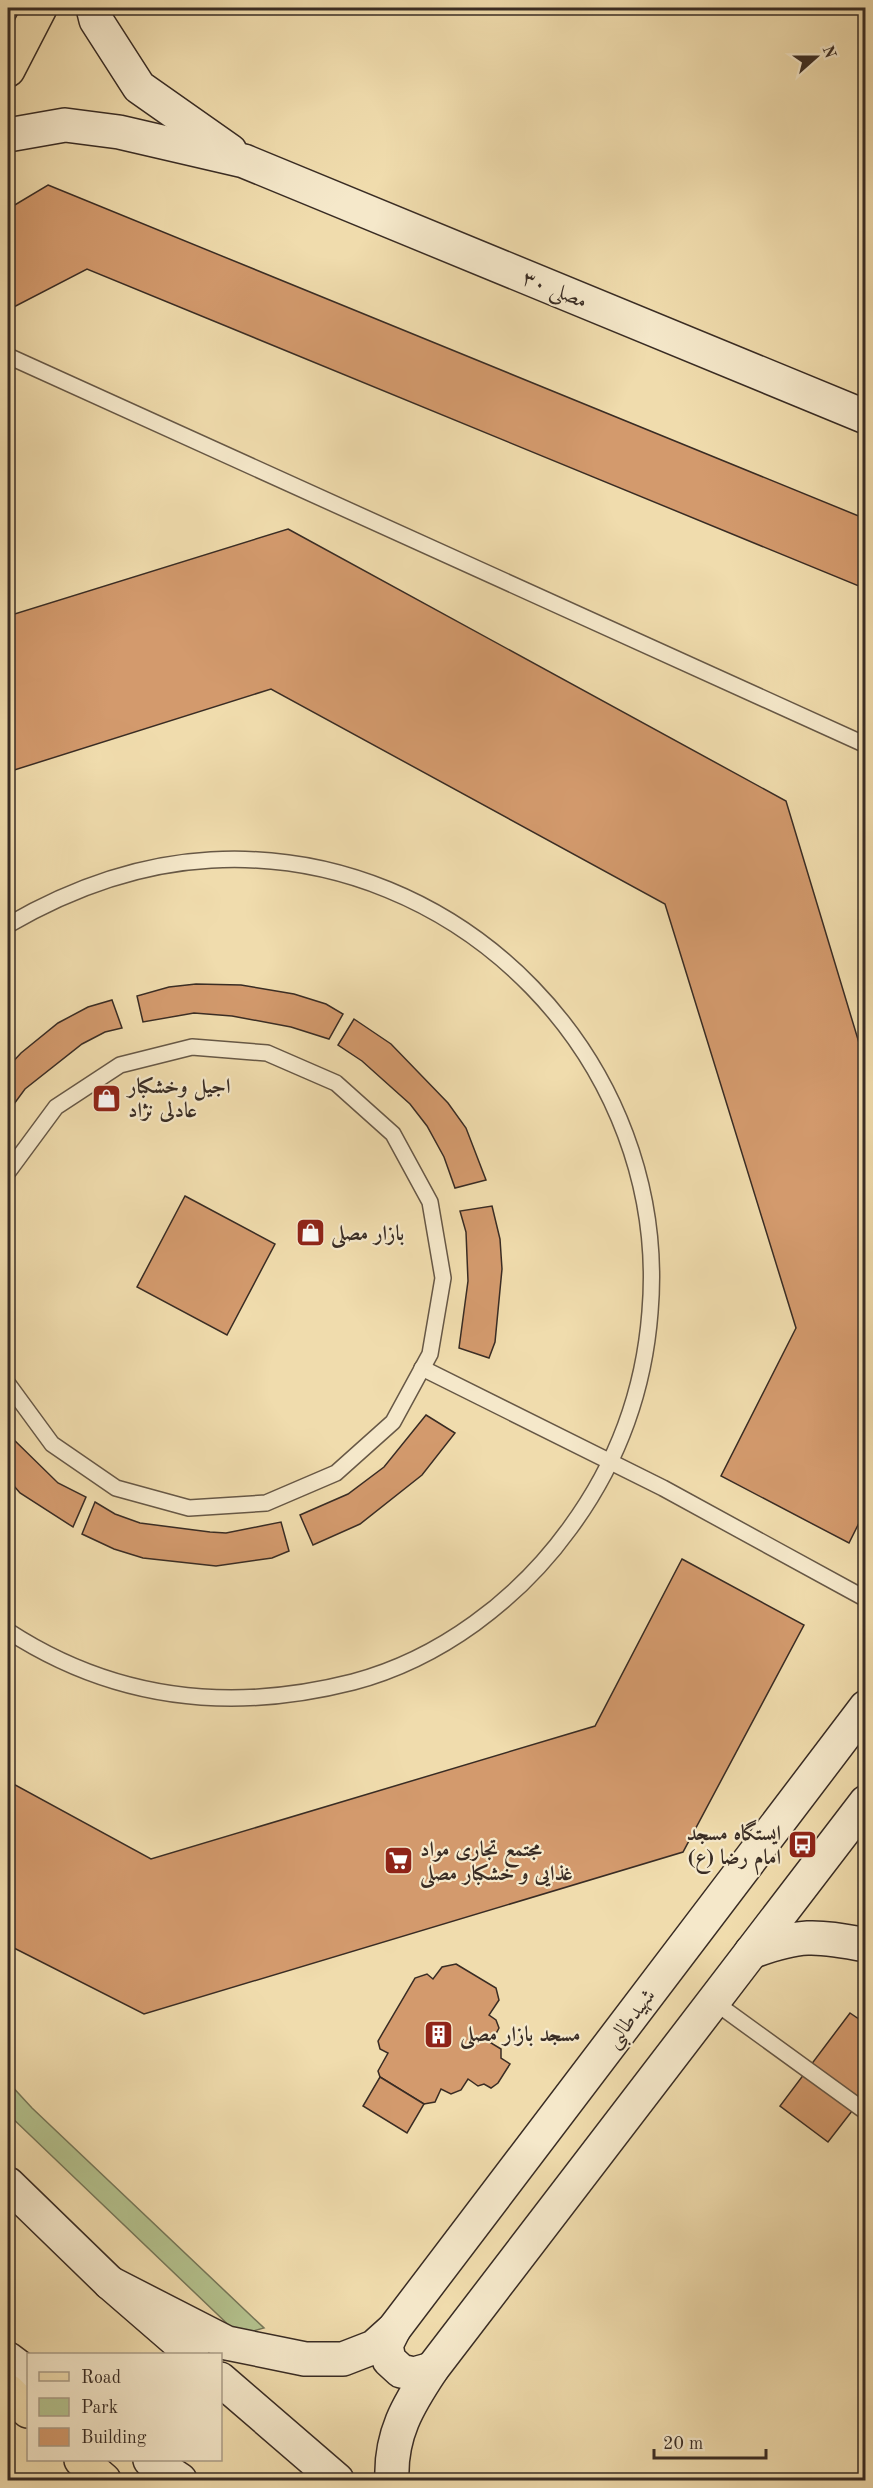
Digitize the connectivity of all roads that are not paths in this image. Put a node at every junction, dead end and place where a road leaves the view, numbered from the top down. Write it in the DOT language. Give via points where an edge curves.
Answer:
graph roads {
  1 [pos="40,8"];
  2 [pos="93,8"];
  3 [pos="8,70"];
  4 [pos="8,135"];
  5 [pos="244,161"];
  6 [pos="8,356"];
  7 [pos="866,417"];
  8 [pos="866,746"];
  9 [pos="8,926"];
  10 [pos="13,1151"];
  11 [pos="8,1172"];
  12 [pos="422,1368"];
  13 [pos="8,1384"];
  14 [pos="610,1463"];
  15 [pos="866,1599"];
  16 [pos="8,1631"];
  17 [pos="866,1707"];
  18 [pos="866,1802"];
  19 [pos="866,1944"];
  20 [pos="751,1952"];
  21 [pos="713,2001"];
  22 [pos="866,2112"];
  23 [pos="8,2184"];
  24 [pos="110,2283"];
  25 [pos="394,2329"];
  26 [pos="190,2353"];
  27 [pos="8,2359"];
  28 [pos="432,2368"];
  29 [pos="27,2373"];
  30 [pos="222,2381"];
  31 [pos="8,2391"];
  32 [pos="27,2410"];
  33 [pos="82,2461"];
  34 [pos="151,2461"];
  35 [pos="104,2481"];
  36 [pos="180,2481"];
  37 [pos="337,2481"];
  38 [pos="392,2481"];
  1 -- 3 [label="main road"];
  2 -- 5 [label="street" via="96,20 139,87"];
  4 -- 5 [label="street" via="65,125 119,132"];
  5 -- 7 [label="street, مصلی ۳۰"];
  6 -- 8 [label="lane"];
  9 -- 14 [label="lane" via="48,902 156,866 213,860 269,861 326,870 381,886 481,941 525,978 563,1021 596,1068 621,1120 639,1174 650,1231 652,1288 647,1345 635,1401"];
  10 -- 11 [label="lane"];
  10 -- 12 [label="lane" via="56,1107 120,1065 192,1047 267,1053 336,1083 393,1134 430,1202 443,1278 430,1354"];
  12 -- 13 [label="lane" via="393,1422 336,1473 266,1503 189,1508 116,1488 52,1444"];
  12 -- 14 [label="lane"];
  14 -- 15 [label="lane"];
  14 -- 16 [label="lane" via="588,1505 554,1551 514,1592 420,1656 367,1678 312,1692 266,1698 198,1698 141,1689 87,1672 34,1648"];
  17 -- 25 [label="street, شهیدطالبی"];
  18 -- 20 [label="street"];
  19 -- 20 [label="street" via="824,1937 787,1939"];
  20 -- 21 [label="street"];
  21 -- 22 [label="lane"];
  21 -- 28 [label="street"];
  23 -- 24 [label="street"];
  24 -- 25 [label="street" via="227,2343 304,2359 343,2359 374,2347"];
  24 -- 26 [label="street"];
  25 -- 28 [label="street" via="386,2345 389,2360 400,2371 414,2374"];
  27 -- 29 [label="street"];
  28 -- 38 [label="street" via="405,2410 391,2458"];
  30 -- 37 [label="street"];
  31 -- 32 [label="main road"];
  33 -- 35 [label="main road"];
  34 -- 36 [label="street"];
}
